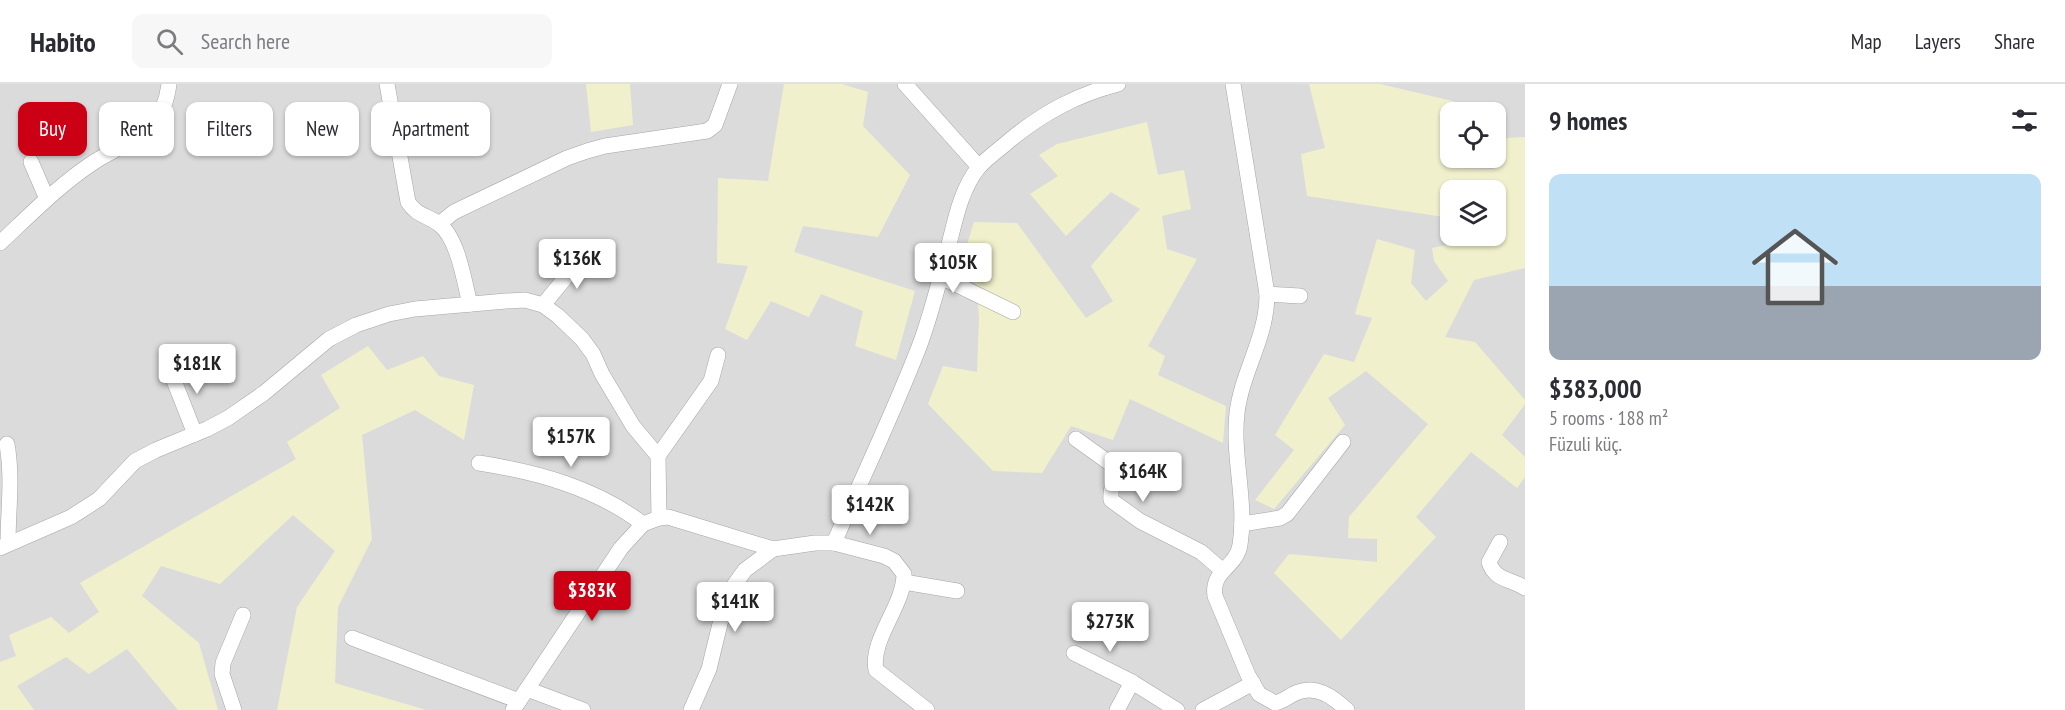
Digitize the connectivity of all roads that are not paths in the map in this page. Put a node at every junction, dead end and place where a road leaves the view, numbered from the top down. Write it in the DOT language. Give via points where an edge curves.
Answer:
graph roads {
  1 [pos="169,84"];
  2 [pos="387,84"];
  3 [pos="730,84"];
  4 [pos="904,84"];
  5 [pos="1118,84"];
  6 [pos="1233,84"];
  7 [pos="31,162"];
  8 [pos="979,167"];
  9 [pos="47,199"];
  10 [pos="439,224"];
  11 [pos="0,243"];
  12 [pos="585,254"];
  13 [pos="941,277"];
  14 [pos="1267,294"];
  15 [pos="1300,296"];
  16 [pos="470,304"];
  17 [pos="543,305"];
  18 [pos="1013,312"];
  19 [pos="718,355"];
  20 [pos="169,368"];
  21 [pos="195,434"];
  22 [pos="1076,439"];
  23 [pos="1343,442"];
  24 [pos="7,444"];
  25 [pos="658,456"];
  26 [pos="479,463"];
  27 [pos="659,518"];
  28 [pos="643,524"];
  29 [pos="1242,524"];
  30 [pos="1500,542"];
  31 [pos="834,543"];
  32 [pos="4,546"];
  33 [pos="773,549"];
  34 [pos="1222,571"];
  35 [pos="903,582"];
  36 [pos="1525,588"];
  37 [pos="957,591"];
  38 [pos="243,615"];
  39 [pos="352,638"];
  40 [pos="1074,653"];
  41 [pos="1132,682"];
  42 [pos="1253,683"];
  43 [pos="520,700"];
  44 [pos="234,710"];
  45 [pos="583,710"];
  46 [pos="691,710"];
  47 [pos="927,710"];
  48 [pos="1117,710"];
  49 [pos="1177,710"];
  50 [pos="1203,710"];
  51 [pos="1347,710"];
  1 -- 9 [label="street" via="161,115 150,128 93,162"];
  2 -- 10 [label="street" via="408,202 413,210"];
  3 -- 10 [label="street" via="715,125 707,131 587,151 453,212"];
  4 -- 8 [label="street"];
  5 -- 8 [label="street" via="1054,108"];
  6 -- 14 [label="street"];
  7 -- 9 [label="street"];
  8 -- 13 [label="street" via="962,199"];
  9 -- 11 [label="street"];
  10 -- 16 [label="street" via="454,249"];
  12 -- 17 [label="street"];
  13 -- 18 [label="street"];
  13 -- 31 [label="street" via="919,347"];
  14 -- 15 [label="street"];
  14 -- 29 [label="street" via="1263,330 1237,412"];
  16 -- 17 [label="street" via="525,300"];
  16 -- 21 [label="street" via="415,309 356,325 329,339 228,418"];
  17 -- 25 [label="street" via="582,339 633,426"];
  19 -- 25 [label="street" via="711,381"];
  20 -- 21 [label="street"];
  21 -- 32 [label="street" via="135,461 99,499 71,517"];
  22 -- 34 [label="street" via="1115,467 1109,490 1111,500 1140,521 1201,552"];
  23 -- 29 [label="street" via="1287,513 1280,518"];
  24 -- 32 [label="street" via="11,477"];
  25 -- 27 [label="street"];
  26 -- 28 [label="street" via="560,481 611,504"];
  27 -- 28 [label="street"];
  27 -- 33 [label="street" via="675,519"];
  28 -- 43 [label="street" via="621,548"];
  29 -- 34 [label="street" via="1236,558"];
  30 -- 36 [label="street" via="1489,562 1492,571"];
  31 -- 33 [label="street"];
  31 -- 35 [label="street" via="894,561 903,574"];
  33 -- 46 [label="street" via="734,583 709,669"];
  34 -- 42 [label="street" via="1214,587 1215,596"];
  35 -- 37 [label="street"];
  35 -- 47 [label="street" via="880,641 876,670"];
  38 -- 44 [label="street" via="223,663 222,675"];
  39 -- 43 [label="street"];
  40 -- 41 [label="street"];
  41 -- 48 [label="street"];
  41 -- 49 [label="street"];
  42 -- 50 [label="street"];
  42 -- 51 [label="street" via="1259,694 1275,703 1305,690 1319,691"];
  43 -- 45 [label="street"];
}
